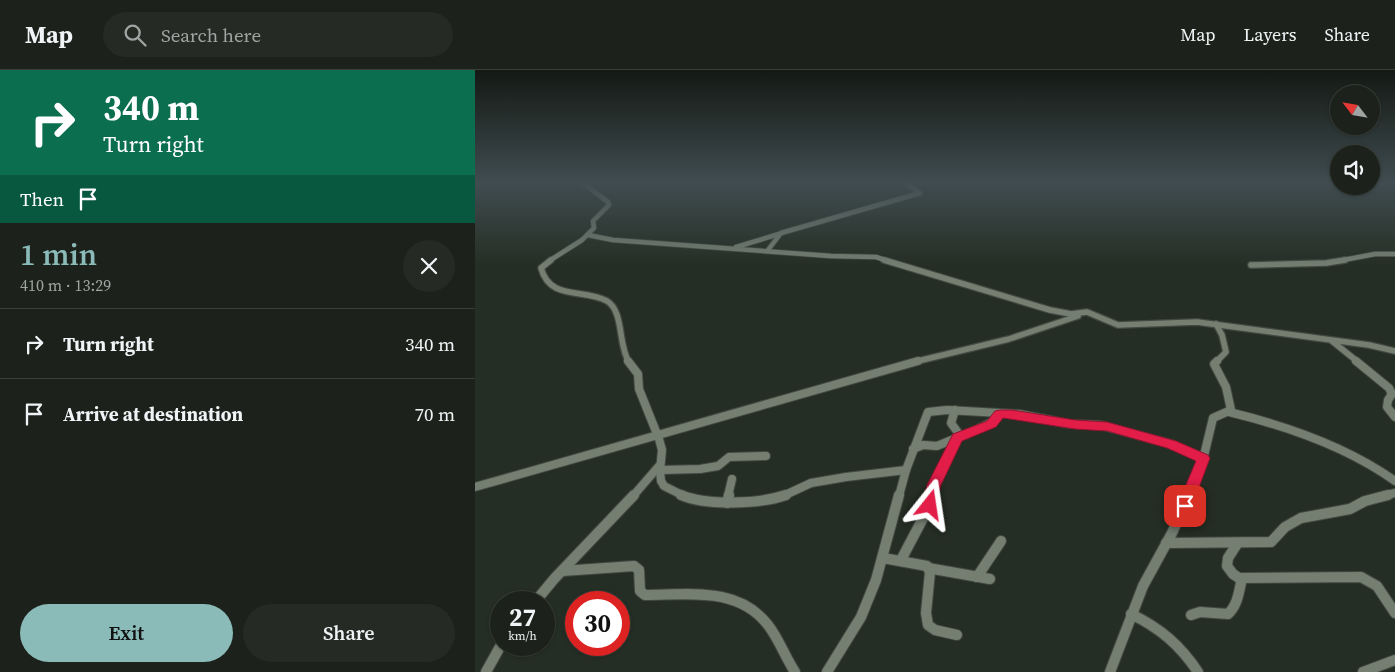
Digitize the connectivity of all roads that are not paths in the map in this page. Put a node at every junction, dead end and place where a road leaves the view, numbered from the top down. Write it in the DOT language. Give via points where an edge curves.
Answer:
graph roads {
  1 [pos="603,211"];
  2 [pos="859,211"];
  3 [pos="779,234"];
  4 [pos="588,235"];
  5 [pos="731,248"];
  6 [pos="768,250"];
  7 [pos="1395,254"];
  8 [pos="1251,266"];
  9 [pos="1087,312"];
  10 [pos="1216,324"];
  11 [pos="1332,341"];
  12 [pos="1395,351"];
  13 [pos="955,410"];
  14 [pos="1229,412"];
  15 [pos="1000,414"];
  16 [pos="1395,417"];
  17 [pos="657,435"];
  18 [pos="957,438"];
  19 [pos="913,449"];
  20 [pos="766,456"];
  21 [pos="1204,458"];
  22 [pos="660,468"];
  23 [pos="906,470"];
  24 [pos="731,479"];
  25 [pos="1395,481"];
  26 [pos="475,487"];
  27 [pos="1395,493"];
  28 [pos="727,503"];
  29 [pos="1001,541"];
  30 [pos="1166,543"];
  31 [pos="1237,544"];
  32 [pos="883,558"];
  33 [pos="901,560"];
  34 [pos="928,568"];
  35 [pos="562,571"];
  36 [pos="977,577"];
  37 [pos="1242,578"];
  38 [pos="990,579"];
  39 [pos="545,591"];
  40 [pos="1395,613"];
  41 [pos="1131,614"];
  42 [pos="1191,615"];
  43 [pos="957,635"];
  44 [pos="495,656"];
  45 [pos="1395,660"];
  46 [pos="486,672"];
  47 [pos="795,672"];
  48 [pos="827,672"];
  49 [pos="1111,672"];
  50 [pos="1198,672"];
  51 [pos="1363,672"];
  1 -- 4 [label="street" via="593,221 594,229"];
  2 -- 3 [label="street"];
  3 -- 5 [label="street"];
  3 -- 6 [label="street"];
  4 -- 5 [label="street" via="613,240"];
  4 -- 17 [label="street" via="544,264 541,273 545,280 563,290 612,305 621,326 624,355 639,376 639,388"];
  5 -- 6 [label="street"];
  6 -- 9 [label="street" via="881,258 1050,310 1071,314"];
  7 -- 8 [label="street" via="1375,254 1326,263"];
  9 -- 10 [label="street" via="1118,325"];
  9 -- 17 [label="street" via="1016,337 922,360"];
  10 -- 11 [label="street"];
  10 -- 14 [label="street" via="1226,352 1214,364 1226,387"];
  11 -- 12 [label="street"];
  11 -- 16 [label="street" via="1389,388 1392,394 1387,408"];
  13 -- 15 [label="street"];
  13 -- 18 [label="street" via="951,422 958,433"];
  13 -- 19 [label="street" via="926,414"];
  14 -- 21 [label="street" via="1213,418"];
  14 -- 25 [label="street" via="1321,440 1377,468"];
  15 -- 18 [label="street" via="991,424"];
  15 -- 21 [label="street" via="1024,414 1070,424 1107,427 1171,444"];
  17 -- 22 [label="street" via="661,446"];
  17 -- 26 [label="street"];
  18 -- 19 [label="street" via="944,440 937,446 923,445"];
  18 -- 33 [label="street" via="934,485 930,505"];
  19 -- 23 [label="street"];
  20 -- 22 [label="street" via="729,457 721,465 700,470"];
  21 -- 30 [label="street"];
  22 -- 28 [label="street" via="664,486 675,494 704,502"];
  22 -- 35 [label="street"];
  23 -- 28 [label="street" via="864,473 809,483 777,497"];
  23 -- 32 [label="street"];
  24 -- 28 [label="street"];
  27 -- 31 [label="street" via="1365,501 1350,509 1301,518 1266,544"];
  29 -- 36 [label="street"];
  30 -- 31 [label="street"];
  30 -- 41 [label="street"];
  31 -- 37 [label="street" via="1227,567 1233,575"];
  32 -- 33 [label="street"];
  32 -- 48 [label="street" via="861,617"];
  33 -- 34 [label="street"];
  34 -- 36 [label="street"];
  34 -- 43 [label="street" via="928,624 935,630"];
  35 -- 39 [label="street"];
  35 -- 47 [label="street" via="579,568 600,571 632,566 640,573 640,592 645,595 714,594 735,599 768,626"];
  36 -- 38 [label="street"];
  37 -- 40 [label="street" via="1361,578 1377,586"];
  37 -- 42 [label="street" via="1237,603 1228,615 1202,611"];
  41 -- 49 [label="street"];
  41 -- 50 [label="street" via="1153,624 1177,642"];
  44 -- 46 [label="street"];
  45 -- 51 [label="street"];
}
